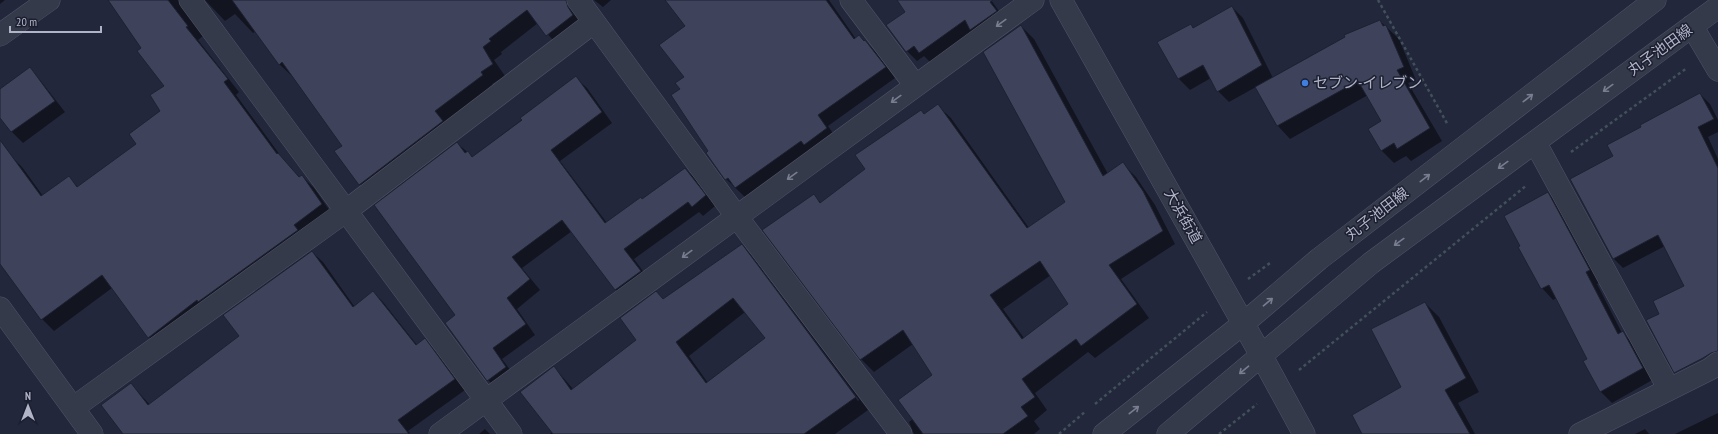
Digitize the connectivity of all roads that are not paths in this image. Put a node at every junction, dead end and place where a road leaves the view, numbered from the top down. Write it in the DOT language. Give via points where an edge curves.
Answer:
graph roads {
  1 [pos="48,0"];
  2 [pos="190,0"];
  3 [pos="578,0"];
  4 [pos="851,0"];
  5 [pos="1033,0"];
  6 [pos="1061,0"];
  7 [pos="1656,0"];
  8 [pos="1718,7"];
  9 [pos="594,22"];
  10 [pos="1692,26"];
  11 [pos="0,35"];
  12 [pos="1713,62"];
  13 [pos="915,86"];
  14 [pos="1535,142"];
  15 [pos="346,211"];
  16 [pos="737,217"];
  17 [pos="0,308"];
  18 [pos="1244,323"];
  19 [pos="1261,355"];
  20 [pos="1718,363"];
  21 [pos="1669,389"];
  22 [pos="486,401"];
  23 [pos="73,408"];
  24 [pos="92,434"];
  25 [pos="440,434"];
  26 [pos="511,434"];
  27 [pos="901,434"];
  28 [pos="1104,434"];
  29 [pos="1168,434"];
  30 [pos="1304,434"];
  31 [pos="1580,434"];
  1 -- 11 [label="street"];
  2 -- 15 [label="street"];
  3 -- 9 [label="street"];
  4 -- 13 [label="street"];
  5 -- 13 [label="street, one-way"];
  6 -- 18 [label="street, 大浜街道"];
  18 -- 7 [label="street, 丸子池田線, one-way" via="1319,259"];
  8 -- 10 [label="street, 丸子池田線"];
  9 -- 15 [label="street"];
  9 -- 16 [label="street"];
  10 -- 12 [label="street"];
  10 -- 14 [label="street, 丸子池田線, one-way"];
  13 -- 16 [label="street, one-way"];
  14 -- 19 [label="street, 丸子池田線, one-way" via="1371,263"];
  14 -- 21 [label="street"];
  15 -- 22 [label="street"];
  15 -- 23 [label="street"];
  16 -- 22 [label="street, one-way"];
  16 -- 27 [label="street"];
  17 -- 23 [label="street"];
  18 -- 19 [label="street, 大浜街道"];
  28 -- 18 [label="street, 丸子池田線, one-way"];
  19 -- 29 [label="street, 丸子池田線, one-way"];
  19 -- 30 [label="street, 大浜街道"];
  20 -- 21 [label="street"];
  21 -- 31 [label="street"];
  22 -- 25 [label="street"];
  22 -- 26 [label="street"];
  23 -- 24 [label="street"];
}
